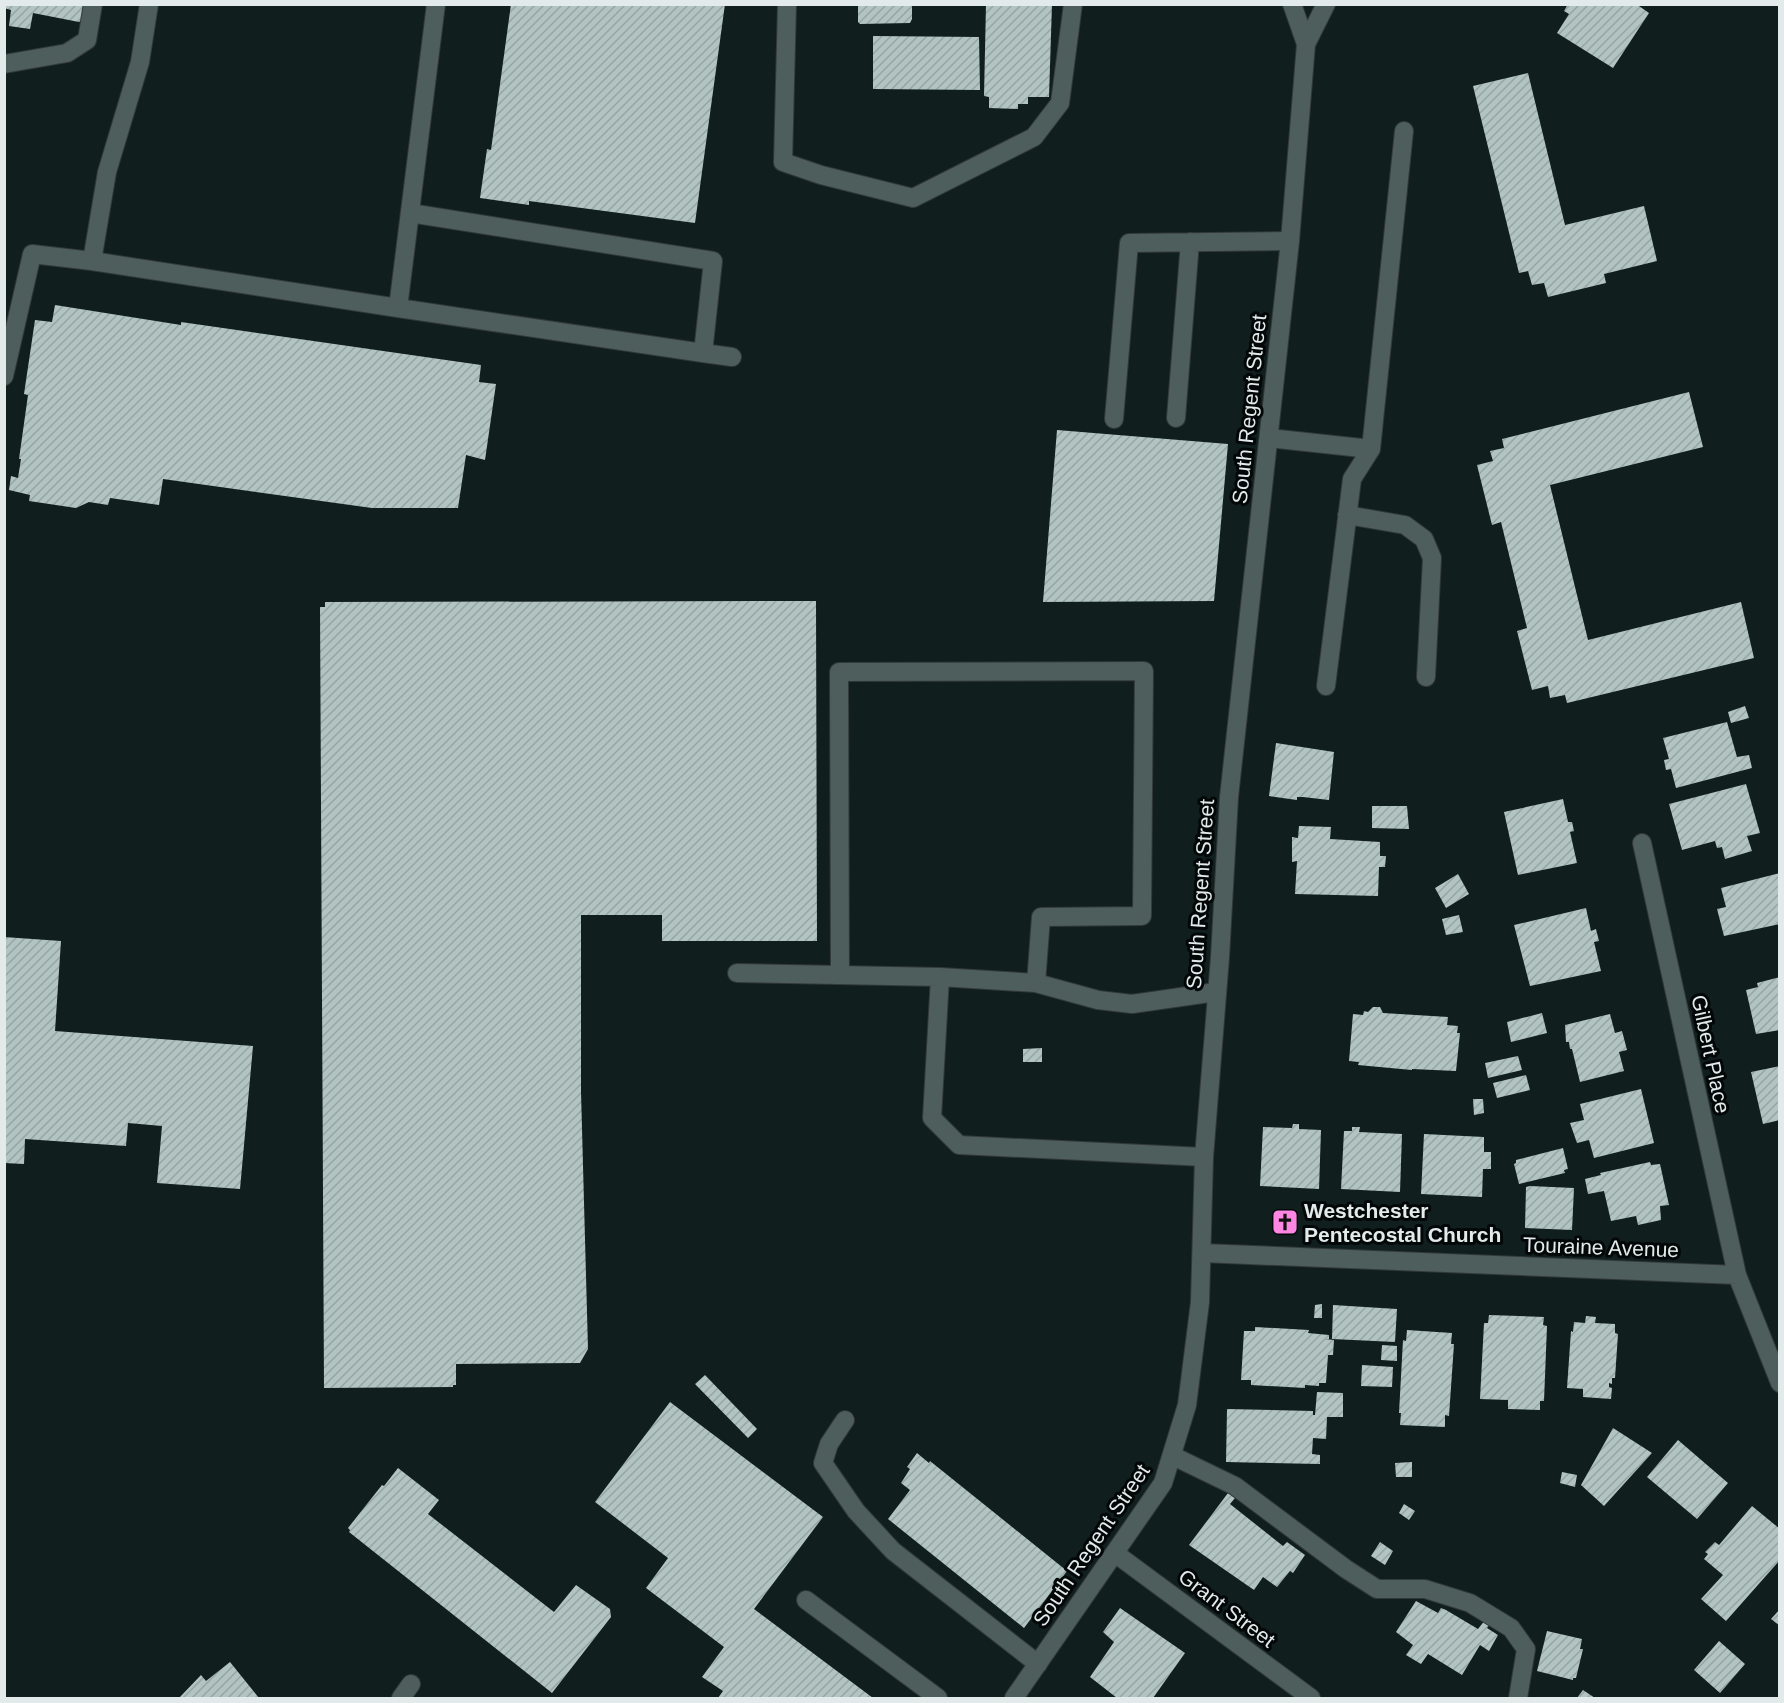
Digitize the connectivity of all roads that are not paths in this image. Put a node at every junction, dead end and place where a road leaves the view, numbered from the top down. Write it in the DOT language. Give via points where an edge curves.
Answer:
graph roads {
  1 [pos="93,4"];
  2 [pos="149,4"];
  3 [pos="436,4"];
  4 [pos="787,4"];
  5 [pos="1073,4"];
  6 [pos="1292,4"];
  7 [pos="1326,4"];
  8 [pos="1306,44"];
  9 [pos="4,64"];
  10 [pos="1404,131"];
  11 [pos="410,213"];
  12 [pos="1190,242"];
  13 [pos="1290,242"];
  14 [pos="92,261"];
  15 [pos="398,308"];
  16 [pos="704,353"];
  17 [pos="732,357"];
  18 [pos="4,376"];
  19 [pos="1176,418"];
  20 [pos="1114,419"];
  21 [pos="1269,438"];
  22 [pos="1371,449"];
  23 [pos="1347,515"];
  24 [pos="1426,677"];
  25 [pos="1326,686"];
  26 [pos="1642,843"];
  27 [pos="737,973"];
  28 [pos="840,975"];
  29 [pos="940,977"];
  30 [pos="1035,983"];
  31 [pos="1216,992"];
  32 [pos="1204,1157"];
  33 [pos="1202,1253"];
  34 [pos="1737,1275"];
  35 [pos="1779,1383"];
  36 [pos="844,1420"];
  37 [pos="1173,1456"];
  38 [pos="1116,1554"];
  39 [pos="806,1600"];
  40 [pos="1038,1664"];
  41 [pos="938,1698"];
  42 [pos="1014,1698"];
  43 [pos="1311,1698"];
  44 [pos="1518,1698"];
  1 -- 9 [label="street" via="87,40 68,53"];
  2 -- 14 [label="street" via="140,62 107,172"];
  3 -- 11 [label="street"];
  4 -- 5 [label="street" via="783,162 913,198 1034,137 1060,103"];
  6 -- 8 [label="street, South Regent Street"];
  7 -- 8 [label="street, South Regent Street"];
  8 -- 13 [label="street, South Regent Street"];
  10 -- 22 [label="street"];
  11 -- 15 [label="street"];
  11 -- 16 [label="street" via="713,261"];
  12 -- 13 [label="street"];
  12 -- 19 [label="street"];
  12 -- 20 [label="street" via="1130,243"];
  13 -- 21 [label="street, South Regent Street"];
  14 -- 15 [label="street"];
  14 -- 18 [label="street" via="32,254"];
  15 -- 16 [label="street"];
  16 -- 17 [label="street"];
  21 -- 22 [label="street"];
  21 -- 31 [label="street, South Regent Street" via="1229,797"];
  22 -- 23 [label="street" via="1352,479"];
  23 -- 24 [label="street" via="1405,525 1424,539 1432,558"];
  23 -- 25 [label="street"];
  26 -- 34 [label="street, Gilbert Place"];
  27 -- 28 [label="street"];
  28 -- 29 [label="street"];
  28 -- 30 [label="street" via="839,672 1144,671 1142,916 1041,917"];
  29 -- 30 [label="street"];
  29 -- 32 [label="street" via="932,1119 959,1145"];
  30 -- 31 [label="street" via="1098,1000 1132,1004"];
  31 -- 32 [label="street, South Regent Street"];
  32 -- 33 [label="street, South Regent Street"];
  33 -- 34 [label="street, Touraine Avenue"];
  33 -- 37 [label="street, South Regent Street" via="1187,1405"];
  34 -- 35 [label="street"];
  36 -- 40 [label="street" via="829,1444 824,1463 856,1511 893,1551"];
  37 -- 38 [label="street, South Regent Street" via="1163,1484"];
  37 -- 44 [label="street" via="1235,1486 1377,1589 1425,1589 1470,1603 1511,1628 1526,1649"];
  38 -- 40 [label="street, South Regent Street"];
  38 -- 43 [label="street, Grant Street"];
  39 -- 41 [label="street"];
  40 -- 42 [label="street, South Regent Street"];
}
